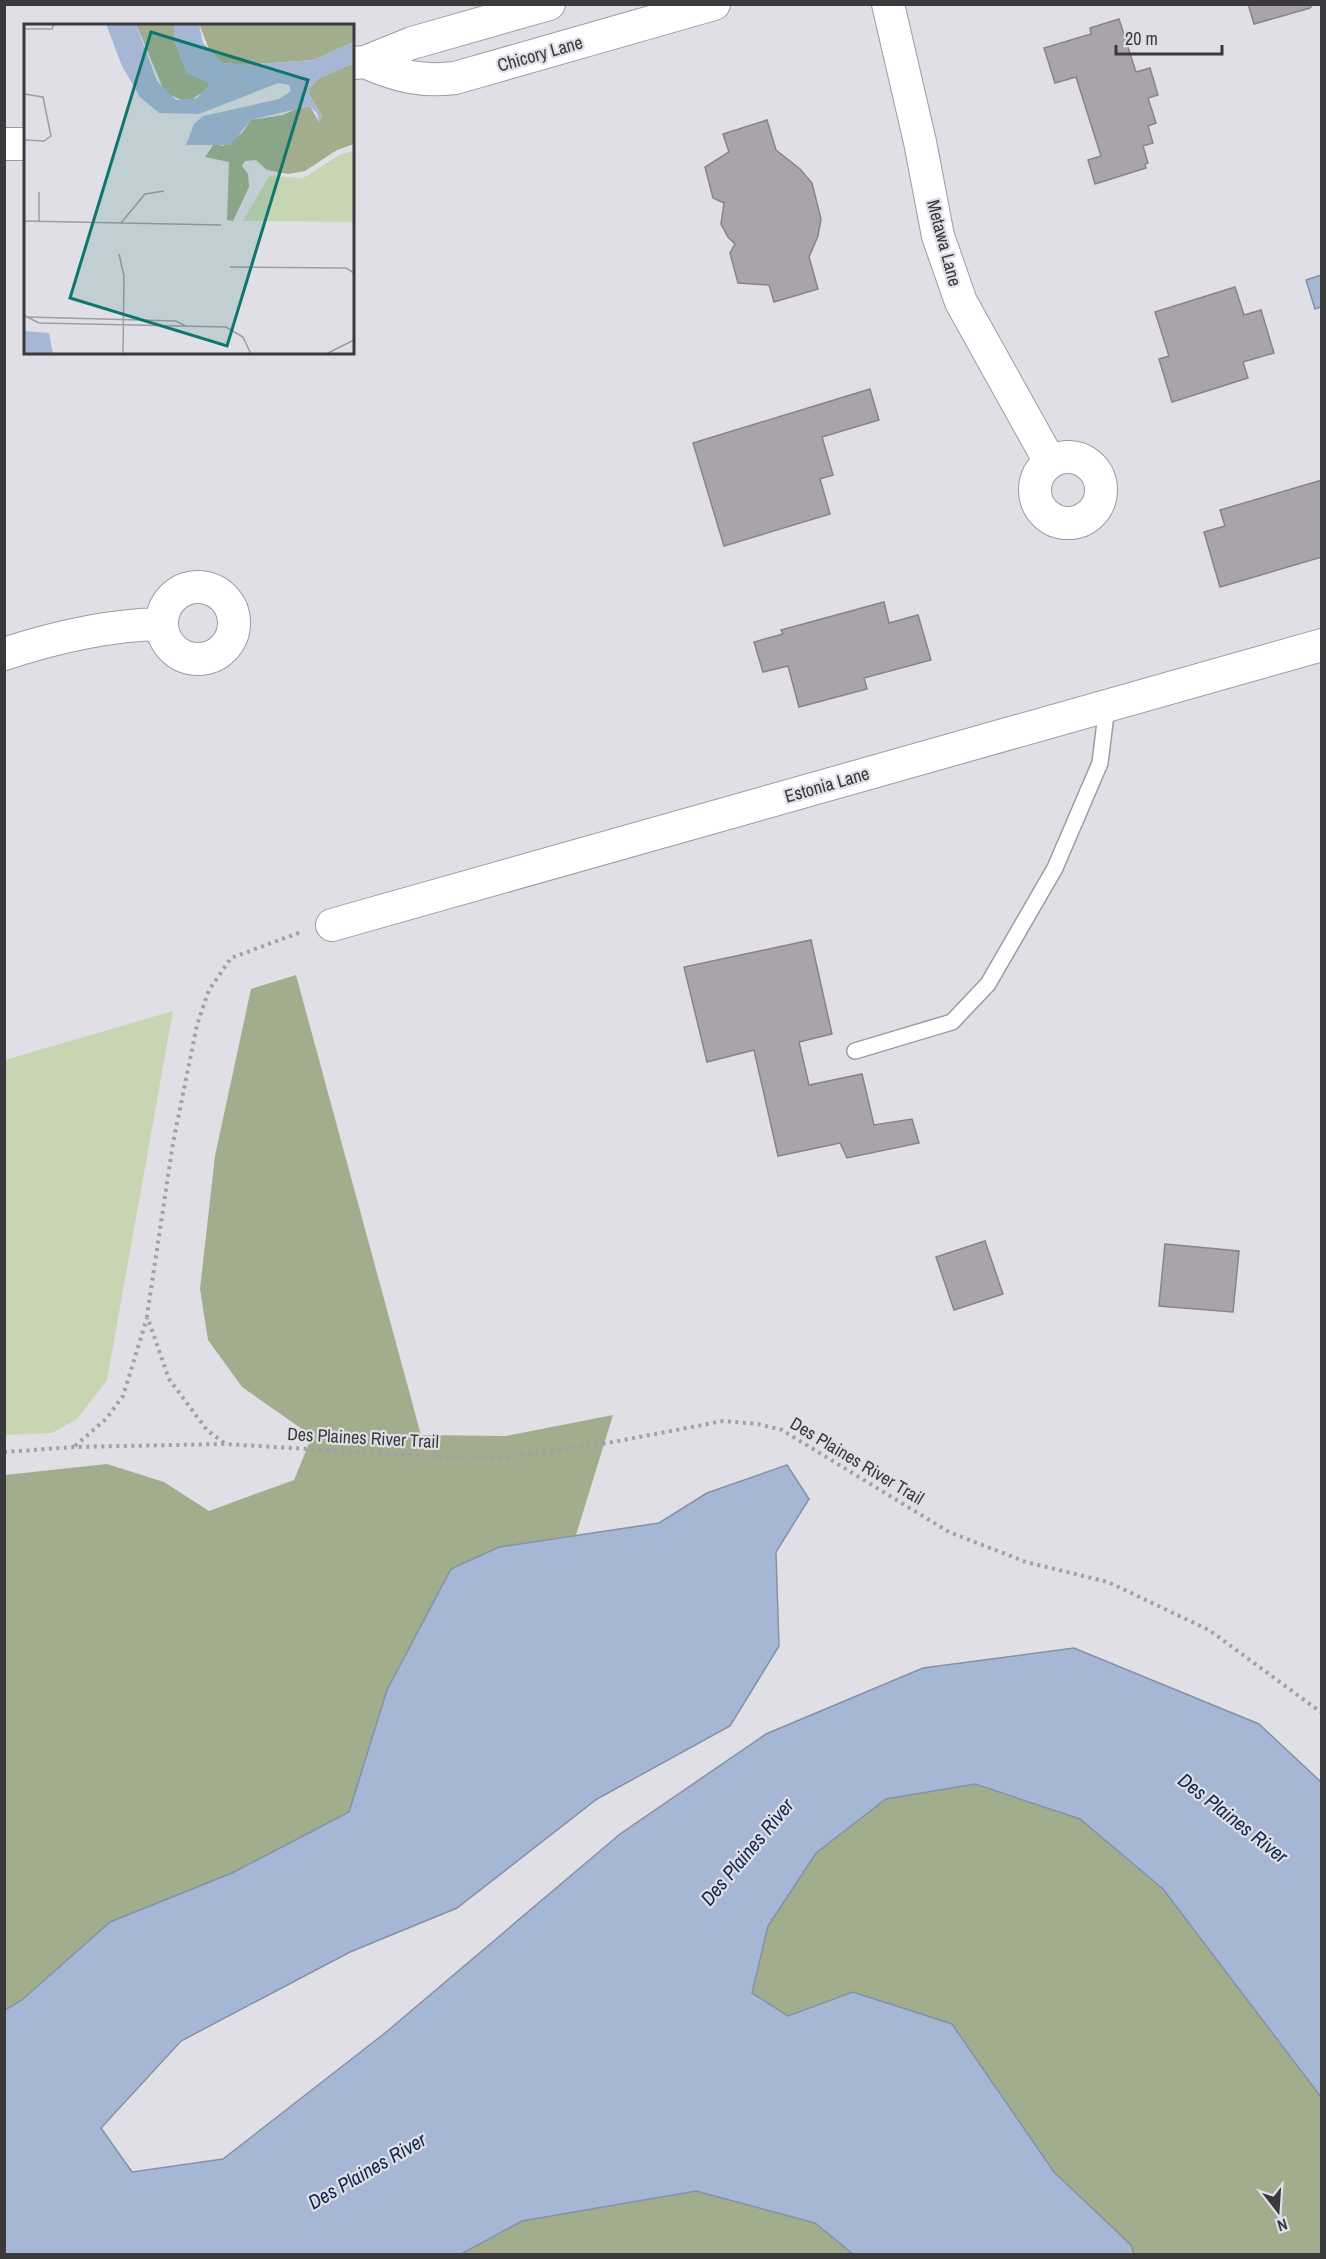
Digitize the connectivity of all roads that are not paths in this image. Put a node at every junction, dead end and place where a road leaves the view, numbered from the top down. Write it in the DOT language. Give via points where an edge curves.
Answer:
graph roads {
  1 [pos="549,4"];
  2 [pos="714,4"];
  3 [pos="888,4"];
  4 [pos="359,62"];
  5 [pos="4,144"];
  6 [pos="24,144"];
  7 [pos="1050,462"];
  8 [pos="161,624"];
  9 [pos="1322,645"];
  10 [pos="4,654"];
  11 [pos="1107,706"];
  12 [pos="332,925"];
  13 [pos="855,1051"];
  1 -- 4 [label="street, Chicory Lane"];
  2 -- 4 [label="street, Chicory Lane" via="454,78 413,79"];
  3 -- 7 [label="street, Metawa Lane" via="938,236 961,302"];
  5 -- 6 [label="street"];
  8 -- 10 [label="street" via="124,625 57,637"];
  9 -- 11 [label="street, Estonia Lane"];
  11 -- 12 [label="street, Estonia Lane"];
  11 -- 13 [label="lane" via="1100,763 1054,868 988,984 952,1022"];
}
